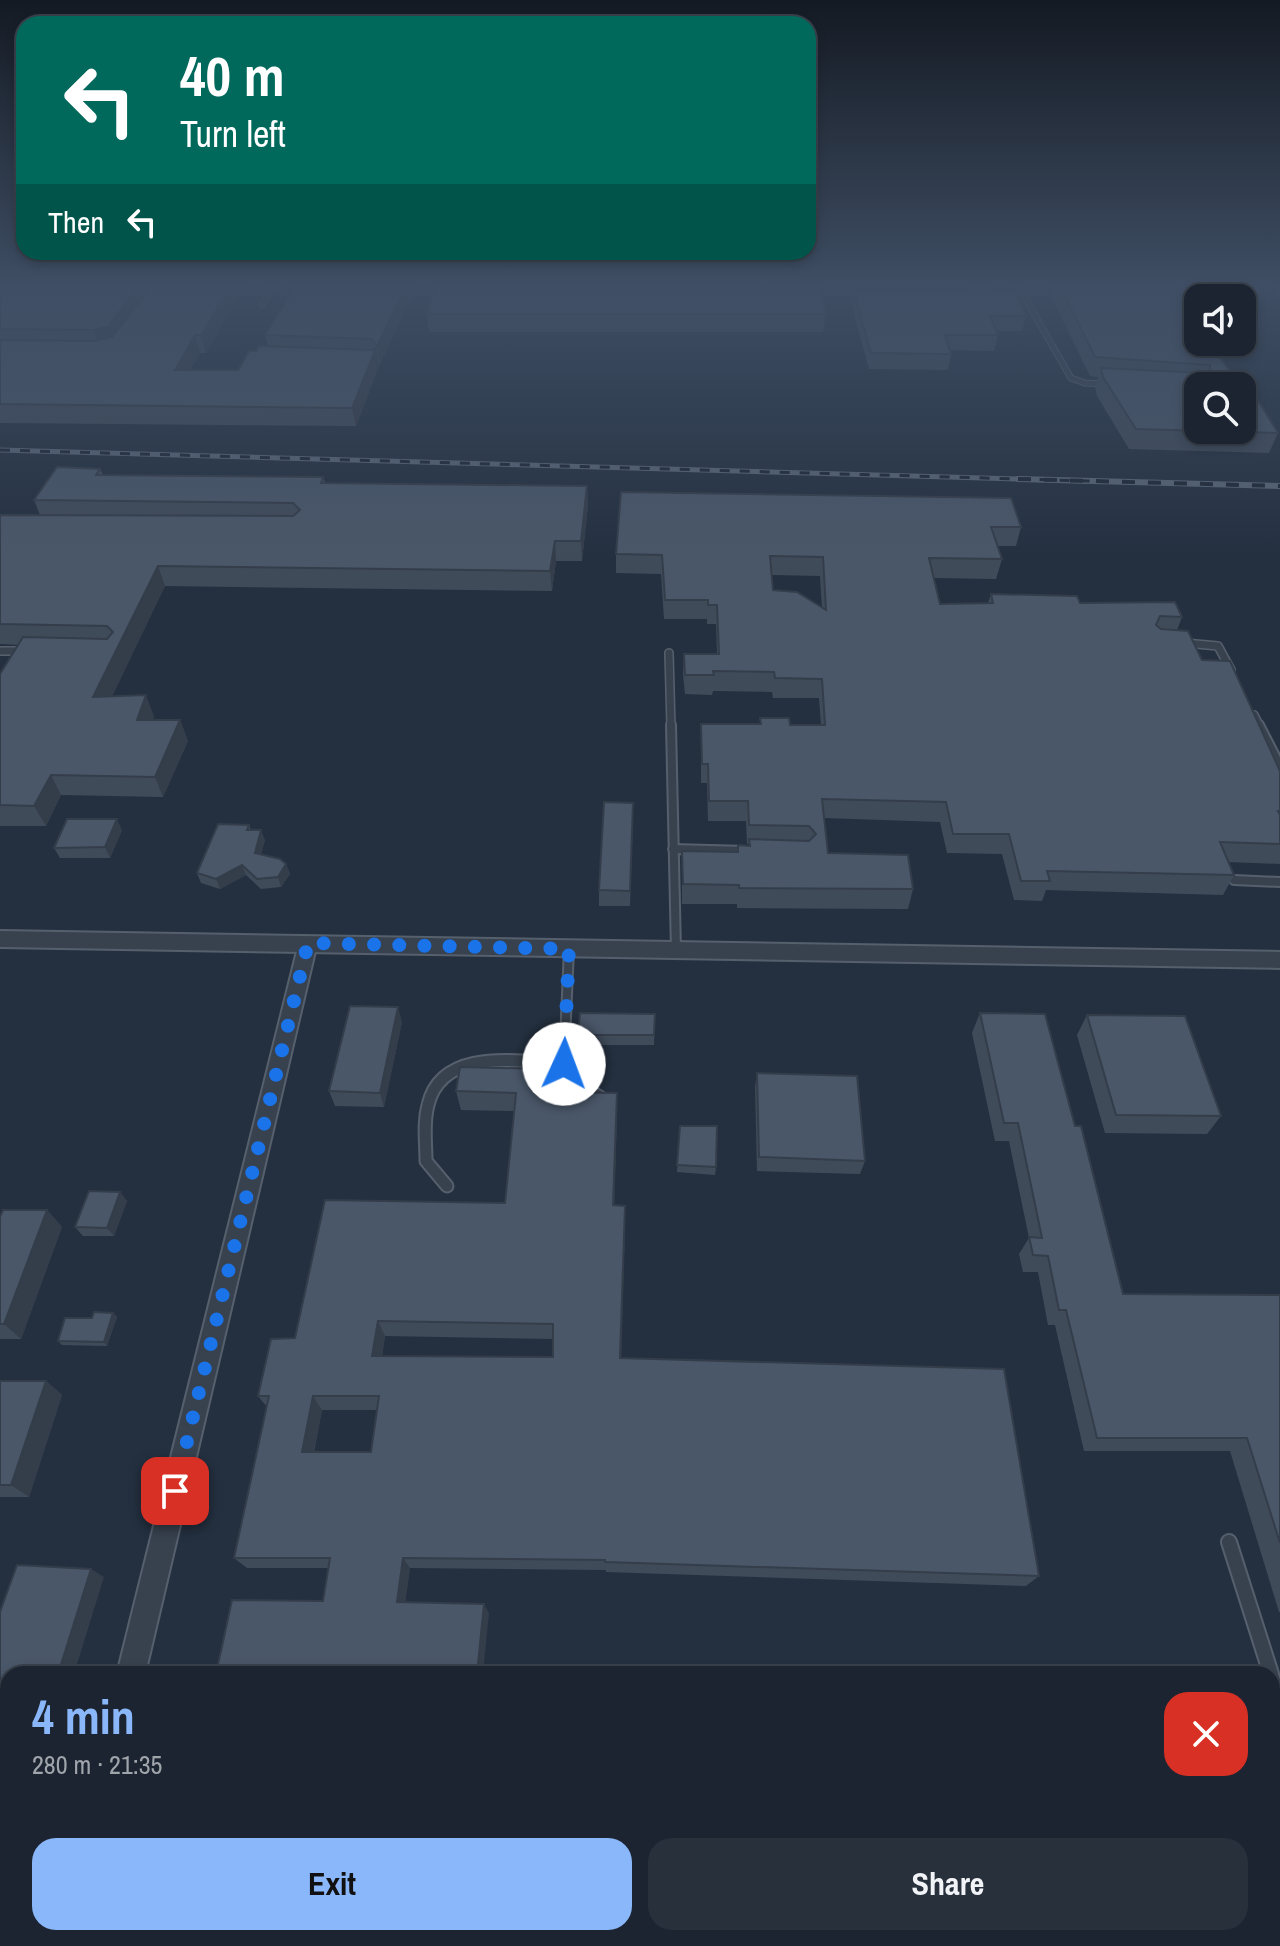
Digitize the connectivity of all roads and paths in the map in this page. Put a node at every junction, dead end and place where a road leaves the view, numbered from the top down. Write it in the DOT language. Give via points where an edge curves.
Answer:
graph roads {
  1 [pos="1070,377"];
  2 [pos="1113,384"];
  3 [pos="1169,642"];
  4 [pos="0,651"];
  5 [pos="21,651"];
  6 [pos="36,652"];
  7 [pos="669,653"];
  8 [pos="14,664"];
  9 [pos="1234,676"];
  10 [pos="1247,701"];
  11 [pos="1280,766"];
  12 [pos="673,849"];
  13 [pos="762,852"];
  14 [pos="1234,880"];
  15 [pos="1280,882"];
  16 [pos="0,939"];
  17 [pos="308,943"];
  18 [pos="569,949"];
  19 [pos="676,951"];
  20 [pos="1280,960"];
  21 [pos="564,1064"];
  22 [pos="603,1099"];
  23 [pos="447,1186"];
  24 [pos="1229,1542"];
  25 [pos="133,1666"];
  26 [pos="1268,1666"];
  1 -- 2 [label="lane"];
  3 -- 9 [label="lane" via="1218,646"];
  4 -- 5 [label="lane"];
  5 -- 6 [label="lane"];
  5 -- 8 [label="lane"];
  7 -- 12 [label="lane"];
  10 -- 11 [label="lane"];
  12 -- 13 [label="lane"];
  12 -- 19 [label="lane"];
  14 -- 15 [label="lane"];
  16 -- 17 [label="street"];
  17 -- 18 [label="street"];
  17 -- 25 [label="street"];
  18 -- 19 [label="street"];
  18 -- 21 [label="lane"];
  19 -- 20 [label="street"];
  21 -- 22 [label="lane"];
  21 -- 23 [label="lane" via="470,1063 446,1072 431,1095 426,1161"];
  24 -- 26 [label="lane"];
}
